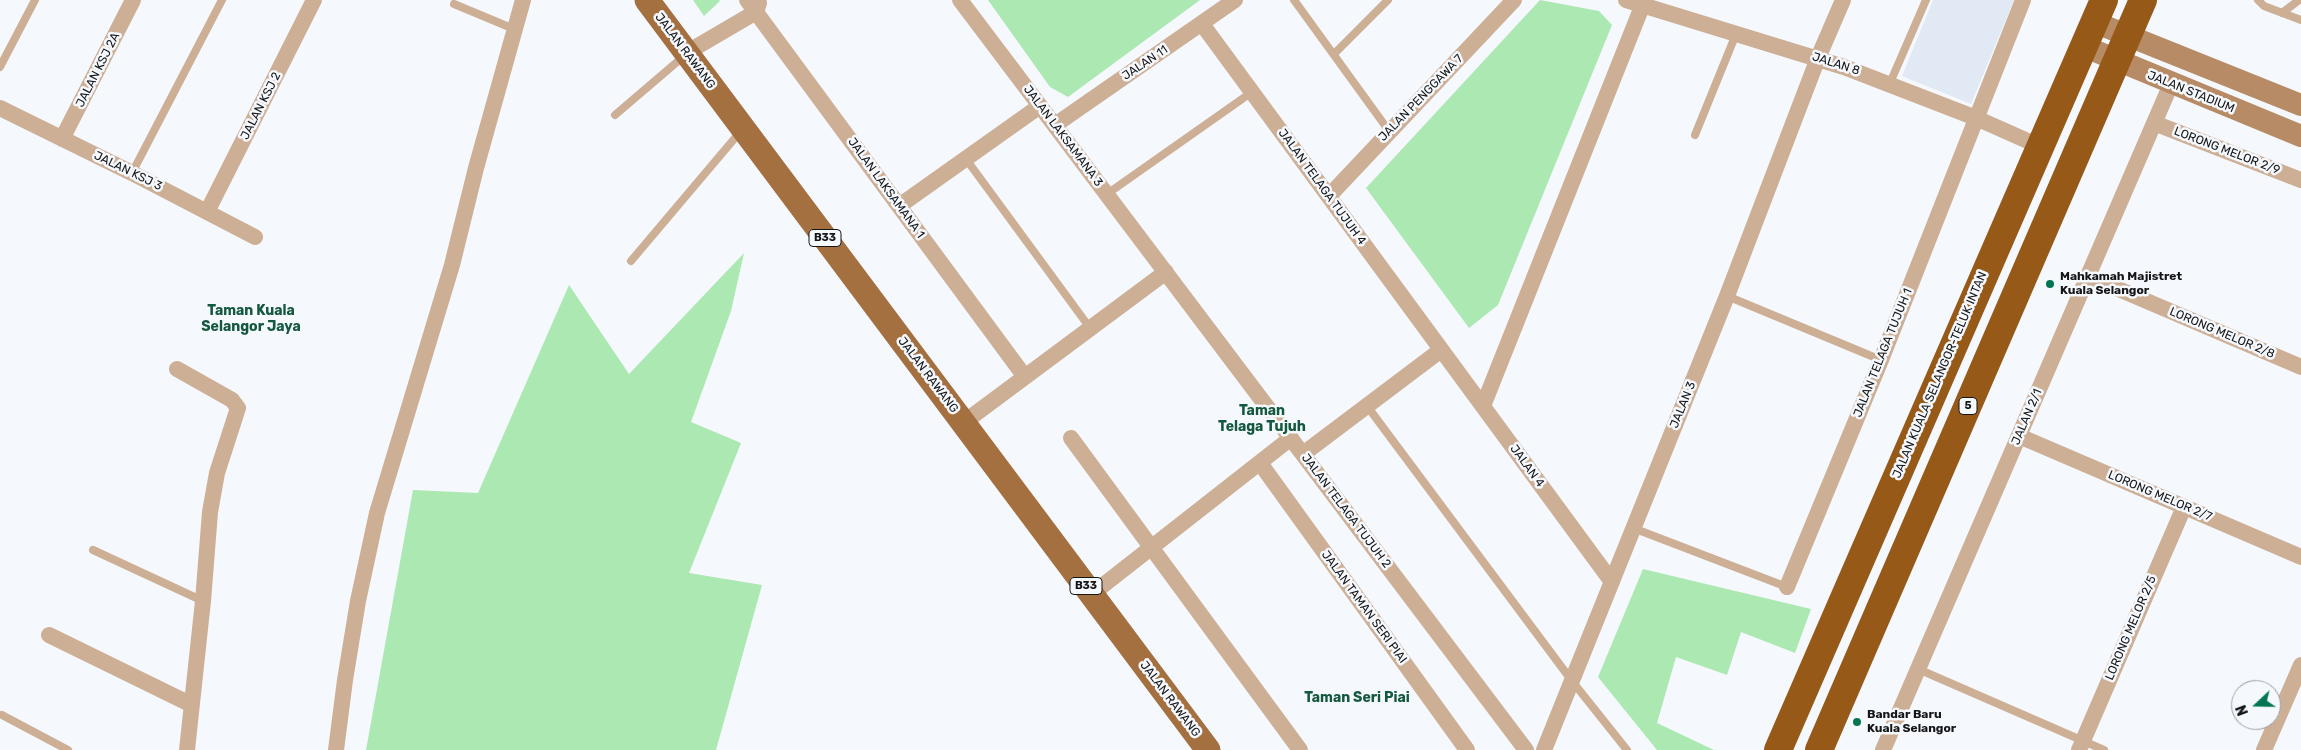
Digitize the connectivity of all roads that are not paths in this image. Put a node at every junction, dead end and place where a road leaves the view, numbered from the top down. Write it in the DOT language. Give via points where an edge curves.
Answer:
graph roads {
  1 [pos="35,0"];
  2 [pos="133,0"];
  3 [pos="222,0"];
  4 [pos="314,0"];
  5 [pos="523,0"];
  6 [pos="647,0"];
  7 [pos="960,0"];
  8 [pos="1235,0"];
  9 [pos="1294,0"];
  10 [pos="1388,0"];
  11 [pos="1514,0"];
  12 [pos="1626,0"];
  13 [pos="1843,0"];
  14 [pos="1926,0"];
  15 [pos="2024,0"];
  16 [pos="2143,0"];
  17 [pos="2258,0"];
  18 [pos="2299,0"];
  19 [pos="454,4"];
  20 [pos="754,4"];
  21 [pos="1643,4"];
  22 [pos="2282,13"];
  23 [pos="2301,20"];
  24 [pos="2093,23"];
  25 [pos="1202,24"];
  26 [pos="514,28"];
  27 [pos="1736,34"];
  28 [pos="2128,36"];
  29 [pos="686,53"];
  30 [pos="1334,54"];
  31 [pos="1818,58"];
  32 [pos="2117,62"];
  33 [pos="0,67"];
  34 [pos="1890,83"];
  35 [pos="2171,84"];
  36 [pos="1252,92"];
  37 [pos="2301,105"];
  38 [pos="1040,106"];
  39 [pos="0,108"];
  40 [pos="615,115"];
  41 [pos="1976,118"];
  42 [pos="2154,123"];
  43 [pos="1055,125"];
  44 [pos="743,129"];
  45 [pos="1389,131"];
  46 [pos="1695,135"];
  47 [pos="2301,136"];
  48 [pos="62,139"];
  49 [pos="2039,146"];
  50 [pos="966,159"];
  51 [pos="132,172"];
  52 [pos="2301,180"];
  53 [pos="1107,194"];
  54 [pos="1329,196"];
  55 [pos="899,206"];
  56 [pos="208,212"];
  57 [pos="255,237"];
  58 [pos="631,261"];
  59 [pos="1166,272"];
  60 [pos="2088,276"];
  61 [pos="1727,296"];
  62 [pos="1090,328"];
  63 [pos="1441,350"];
  64 [pos="1881,360"];
  65 [pos="2301,367"];
  66 [pos="177,369"];
  67 [pos="1025,377"];
  68 [pos="1367,406"];
  69 [pos="1483,406"];
  70 [pos="964,423"];
  71 [pos="2019,436"];
  72 [pos="1071,438"];
  73 [pos="1292,438"];
  74 [pos="1303,454"];
  75 [pos="1260,463"];
  76 [pos="2184,507"];
  77 [pos="1633,528"];
  78 [pos="1151,548"];
  79 [pos="93,550"];
  80 [pos="2301,557"];
  81 [pos="1612,582"];
  82 [pos="1787,587"];
  83 [pos="1092,594"];
  84 [pos="203,602"];
  85 [pos="49,635"];
  86 [pos="2301,665"];
  87 [pos="1918,669"];
  88 [pos="1572,680"];
  89 [pos="190,704"];
  90 [pos="2,715"];
  91 [pos="2081,745"];
  92 [pos="68,750"];
  93 [pos="186,750"];
  94 [pos="336,750"];
  95 [pos="1208,750"];
  96 [pos="1300,750"];
  97 [pos="1467,750"];
  98 [pos="1526,750"];
  99 [pos="1544,750"];
  100 [pos="1627,750"];
  101 [pos="1778,750"];
  102 [pos="1819,750"];
  103 [pos="1884,750"];
  104 [pos="2104,750"];
  105 [pos="2264,750"];
  1 -- 33 [label="lane"];
  2 -- 48 [label="street, JALAN KSJ 2A"];
  3 -- 51 [label="lane"];
  4 -- 56 [label="street, JALAN KSJ 2"];
  5 -- 26 [label="street"];
  6 -- 29 [label="main road, JALAN RAWANG / B33"];
  7 -- 38 [label="street, JALAN LAKSAMANA 3"];
  8 -- 25 [label="street, JALAN 11"];
  9 -- 30 [label="lane"];
  10 -- 30 [label="lane"];
  11 -- 45 [label="street, JALAN PENGGAWA 7"];
  12 -- 21 [label="street, JALAN 8"];
  13 -- 31 [label="street, JALAN 3"];
  14 -- 34 [label="lane"];
  15 -- 41 [label="street, JALAN TELAGA TUJUH 1"];
  16 -- 28 [label="highway, 5"];
  17 -- 22 [label="lane"];
  18 -- 22 [label="lane"];
  19 -- 26 [label="lane"];
  20 -- 29 [label="street"];
  20 -- 55 [label="street, JALAN LAKSAMANA 1"];
  21 -- 27 [label="street, JALAN 8"];
  21 -- 69 [label="street"];
  22 -- 23 [label="lane"];
  24 -- 28 [label="street"];
  24 -- 32 [label="street, JALAN STADIUM"];
  24 -- 49 [label="highway, JALAN KUALA SELANGOR-TELUK INTAN"];
  25 -- 36 [label="street, JALAN TELAGA TUJUH 4"];
  25 -- 43 [label="street, JALAN 11"];
  26 -- 94 [label="street" via="452,265 377,513 344,680"];
  27 -- 31 [label="street, JALAN 8"];
  27 -- 46 [label="lane"];
  28 -- 32 [label="highway, 5"];
  28 -- 37 [label="street"];
  29 -- 40 [label="lane"];
  29 -- 44 [label="main road, JALAN RAWANG / B33"];
  30 -- 45 [label="lane"];
  31 -- 34 [label="street, JALAN 8"];
  31 -- 61 [label="street, JALAN 3"];
  32 -- 35 [label="street, JALAN STADIUM"];
  32 -- 102 [label="highway, 5"];
  34 -- 41 [label="street, JALAN 8"];
  35 -- 42 [label="street, JALAN 2/1"];
  35 -- 47 [label="street, JALAN STADIUM"];
  36 -- 53 [label="lane"];
  36 -- 54 [label="street, JALAN TELAGA TUJUH 4"];
  38 -- 43 [label="street, JALAN LAKSAMANA 3"];
  38 -- 50 [label="street"];
  39 -- 48 [label="street, JALAN KSJ 3"];
  41 -- 49 [label="street, JALAN 8"];
  41 -- 64 [label="street, JALAN TELAGA TUJUH 1"];
  42 -- 52 [label="street, LORONG MELOR 2/9"];
  42 -- 60 [label="street, JALAN 2/1"];
  43 -- 53 [label="street, JALAN LAKSAMANA 3"];
  44 -- 58 [label="lane"];
  44 -- 70 [label="main road, JALAN RAWANG / B33"];
  45 -- 54 [label="street, JALAN PENGGAWA 7"];
  48 -- 51 [label="street, JALAN KSJ 3"];
  49 -- 101 [label="highway, JALAN KUALA SELANGOR-TELUK INTAN"];
  50 -- 55 [label="street"];
  50 -- 62 [label="lane"];
  51 -- 56 [label="street, JALAN KSJ 3"];
  53 -- 59 [label="street, JALAN LAKSAMANA 3"];
  54 -- 63 [label="street, JALAN TELAGA TUJUH 4"];
  55 -- 67 [label="street, JALAN LAKSAMANA 1"];
  56 -- 57 [label="street, JALAN KSJ 3"];
  59 -- 62 [label="street"];
  59 -- 73 [label="street, JALAN TELAGA TUJUH 2"];
  60 -- 65 [label="street, LORONG MELOR 2/8"];
  60 -- 71 [label="street, JALAN 2/1"];
  61 -- 64 [label="lane"];
  61 -- 77 [label="street, JALAN 3"];
  62 -- 67 [label="street"];
  63 -- 68 [label="street"];
  63 -- 69 [label="street, JALAN 4"];
  64 -- 82 [label="street, JALAN TELAGA TUJUH 1"];
  66 -- 84 [label="street" via="232,400 238,408 217,473 210,512"];
  67 -- 70 [label="street"];
  68 -- 74 [label="street"];
  68 -- 88 [label="lane"];
  69 -- 81 [label="street, JALAN 4"];
  70 -- 83 [label="main road, JALAN RAWANG / B33"];
  71 -- 76 [label="street, LORONG MELOR 2/7"];
  71 -- 87 [label="street, JALAN 2/1"];
  72 -- 78 [label="street"];
  73 -- 74 [label="street, JALAN TELAGA TUJUH 2"];
  73 -- 75 [label="street"];
  74 -- 98 [label="street, JALAN TELAGA TUJUH 2"];
  75 -- 78 [label="street"];
  75 -- 97 [label="street, JALAN TAMAN SERI PIAI"];
  76 -- 80 [label="street, LORONG MELOR 2/7"];
  76 -- 91 [label="street, LORONG MELOR 2/5"];
  77 -- 81 [label="street, JALAN 3"];
  77 -- 82 [label="lane"];
  78 -- 83 [label="street"];
  78 -- 96 [label="street"];
  79 -- 84 [label="lane"];
  81 -- 88 [label="street, JALAN 3"];
  83 -- 95 [label="main road, JALAN RAWANG / B33"];
  84 -- 89 [label="street"];
  85 -- 89 [label="street"];
  86 -- 105 [label="street"];
  87 -- 91 [label="lane"];
  87 -- 103 [label="street, JALAN 2/1"];
  88 -- 99 [label="street, JALAN 3"];
  88 -- 100 [label="lane"];
  89 -- 93 [label="street"];
  90 -- 92 [label="lane"];
  91 -- 104 [label="lane"];
}
